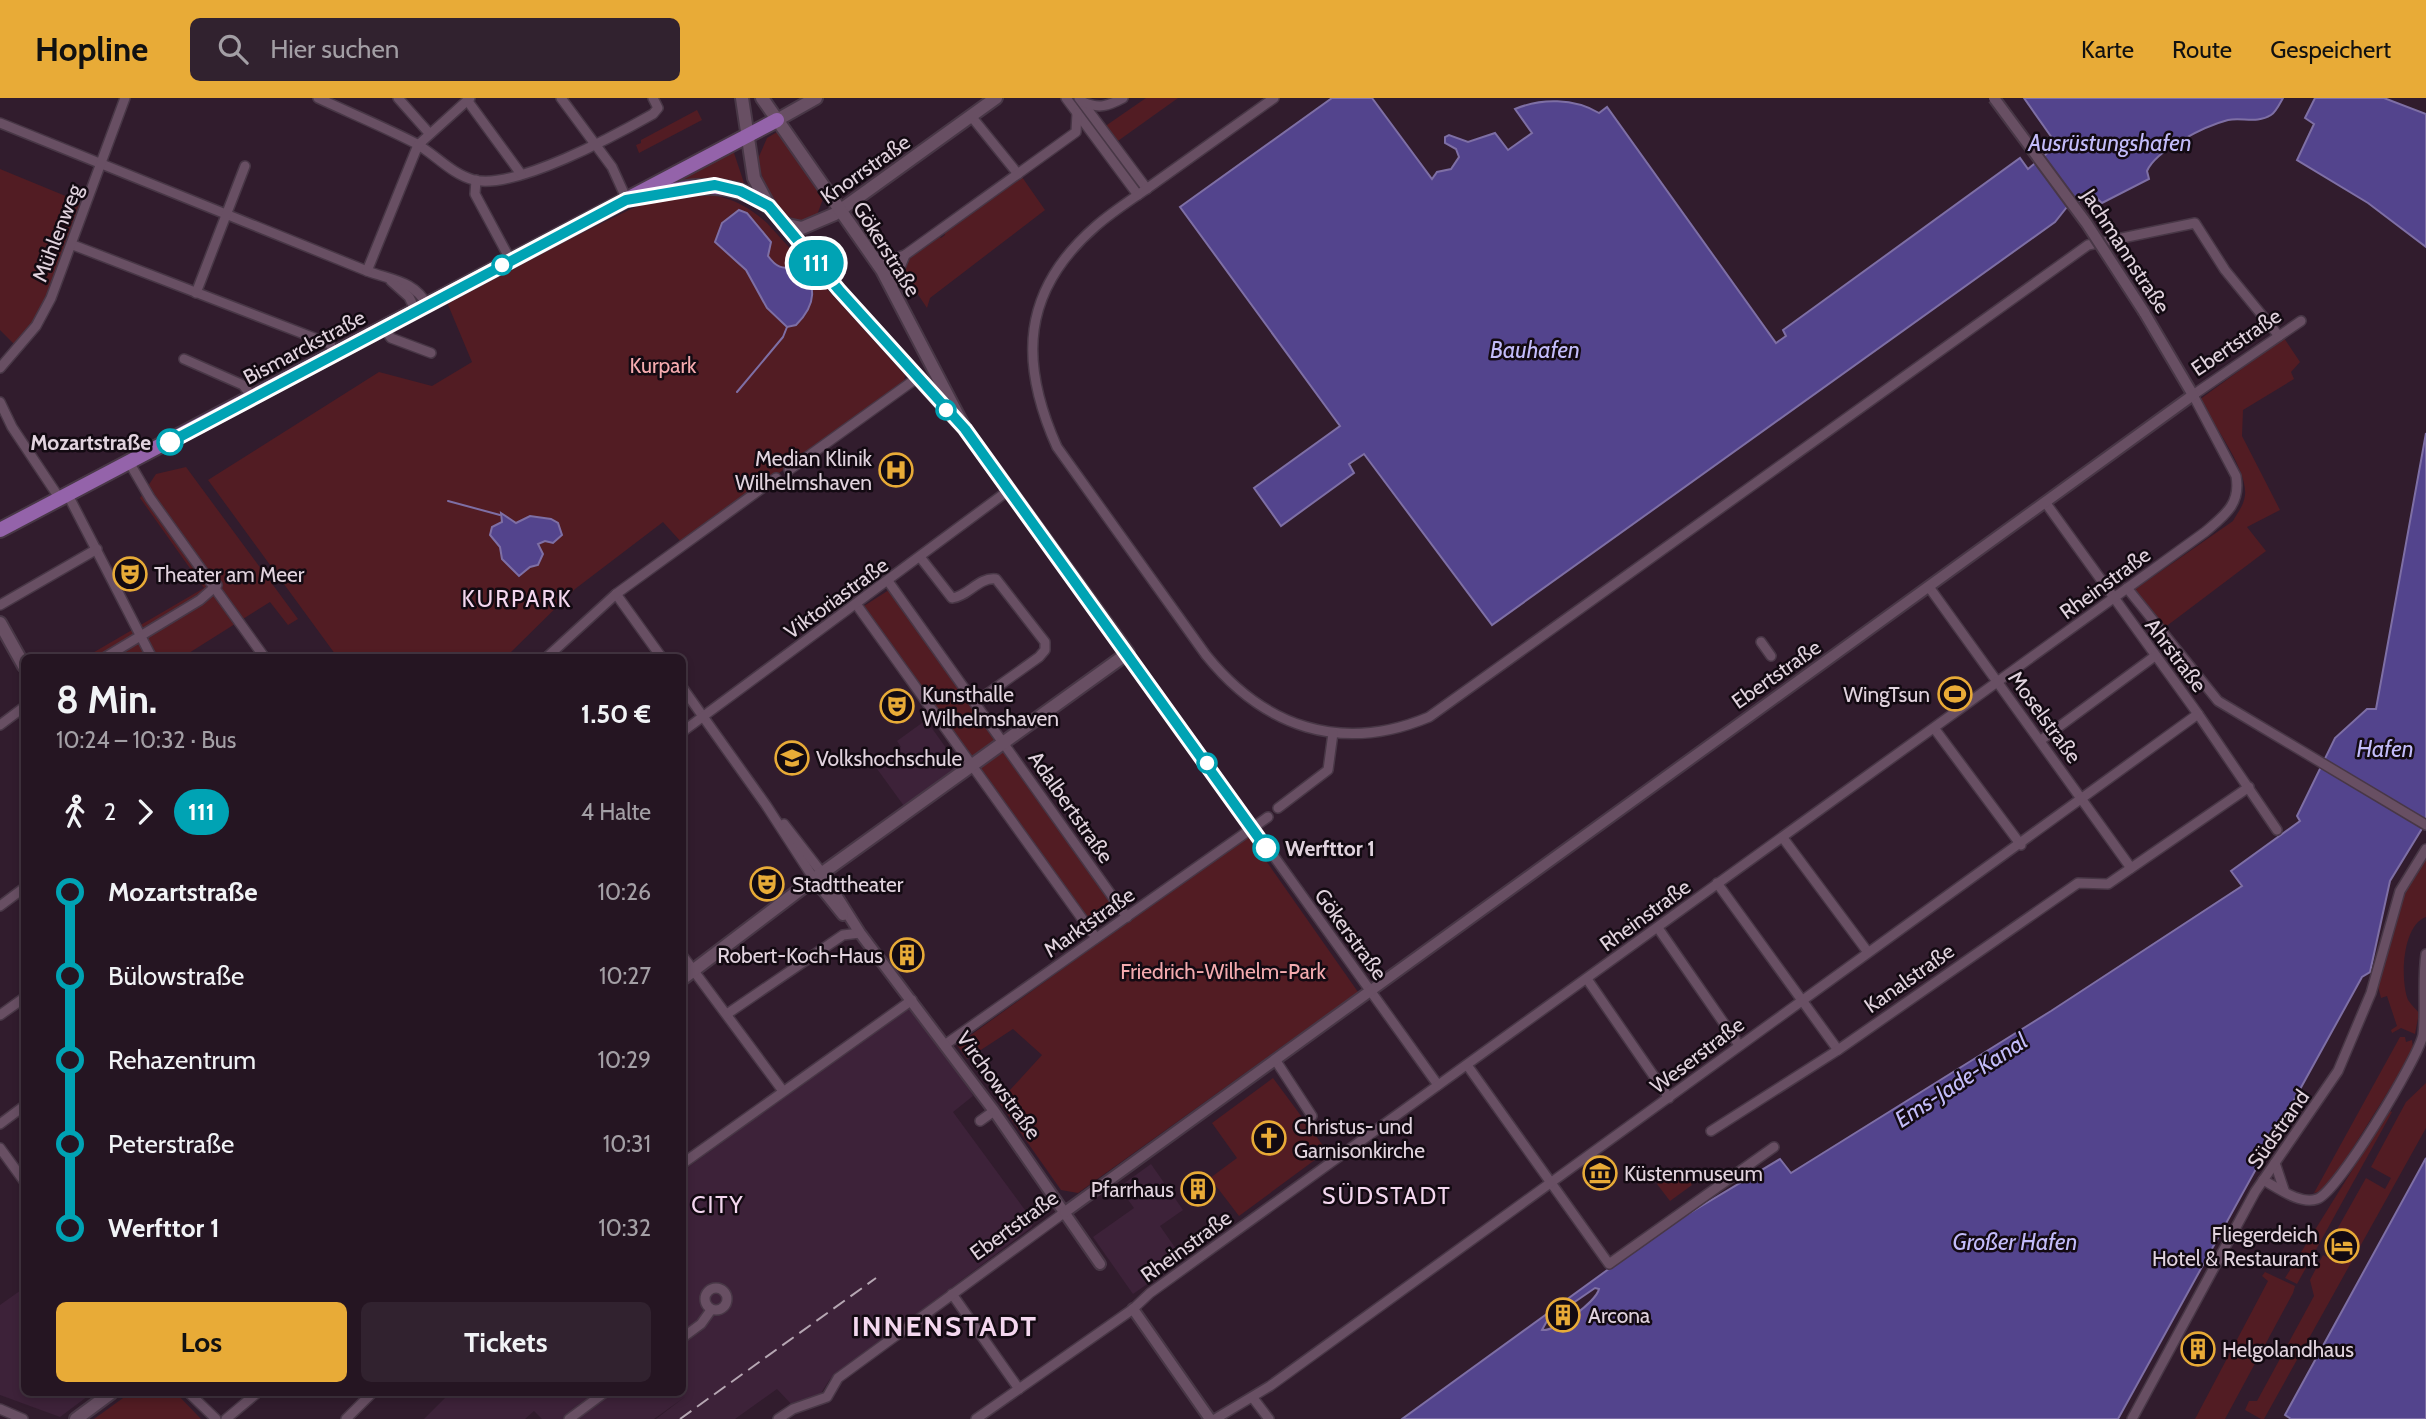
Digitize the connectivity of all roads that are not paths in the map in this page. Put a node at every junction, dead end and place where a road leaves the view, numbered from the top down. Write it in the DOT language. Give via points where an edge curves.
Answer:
graph roads {
  1 [pos="125,98"];
  2 [pos="318,98"];
  3 [pos="398,98"];
  4 [pos="561,98"];
  5 [pos="653,98"];
  6 [pos="742,98"];
  7 [pos="762,98"];
  8 [pos="769,98"];
  9 [pos="816,98"];
  10 [pos="996,98"];
  11 [pos="1066,98"];
  12 [pos="1123,98"];
  13 [pos="1274,98"];
  14 [pos="1994,98"];
  15 [pos="468,99"];
  16 [pos="1080,100"];
  17 [pos="802,106"];
  18 [pos="1077,113"];
  19 [pos="971,116"];
  20 [pos="777,120"];
  21 [pos="0,123"];
  22 [pos="429,133"];
  23 [pos="746,136"];
  24 [pos="1111,142"];
  25 [pos="418,145"];
  26 [pos="595,146"];
  27 [pos="1102,149"];
  28 [pos="102,164"];
  29 [pos="245,166"];
  30 [pos="521,174"];
  31 [pos="1018,174"];
  32 [pos="476,180"];
  33 [pos="1147,189"];
  34 [pos="829,193"];
  35 [pos="1138,195"];
  36 [pos="626,200"];
  37 [pos="769,206"];
  38 [pos="841,211"];
  39 [pos="228,215"];
  40 [pos="782,224"];
  41 [pos="814,225"];
  42 [pos="73,245"];
  43 [pos="905,255"];
  44 [pos="874,257"];
  45 [pos="510,261"];
  46 [pos="367,271"];
  47 [pos="892,287"];
  48 [pos="196,293"];
  49 [pos="421,308"];
  50 [pos="2301,321"];
  51 [pos="384,328"];
  52 [pos="2279,336"];
  53 [pos="431,353"];
  54 [pos="335,354"];
  55 [pos="184,359"];
  56 [pos="0,368"];
  57 [pos="917,378"];
  58 [pos="2193,395"];
  59 [pos="253,398"];
  60 [pos="0,402"];
  61 [pos="965,429"];
  62 [pos="129,462"];
  63 [pos="789,470"];
  64 [pos="776,478"];
  65 [pos="1009,490"];
  66 [pos="64,497"];
  67 [pos="2045,502"];
  68 [pos="0,530"];
  69 [pos="97,549"];
  70 [pos="920,557"];
  71 [pos="912,564"];
  72 [pos="933,576"];
  73 [pos="888,581"];
  74 [pos="217,586"];
  75 [pos="1929,587"];
  76 [pos="2127,588"];
  77 [pos="616,594"];
  78 [pos="2113,599"];
  79 [pos="856,604"];
  80 [pos="0,605"];
  81 [pos="0,623"];
  82 [pos="142,637"];
  83 [pos="1761,642"];
  84 [pos="1128,653"];
  85 [pos="111,654"];
  86 [pos="150,654"];
  87 [pos="262,654"];
  88 [pos="550,654"];
  89 [pos="659,654"];
  90 [pos="1771,656"];
  91 [pos="2154,656"];
  92 [pos="21,661"];
  93 [pos="1998,681"];
  94 [pos="686,692"];
  95 [pos="976,702"];
  96 [pos="21,709"];
  97 [pos="2198,715"];
  98 [pos="704,717"];
  99 [pos="0,725"];
  100 [pos="1934,728"];
  101 [pos="686,729"];
  102 [pos="1333,733"];
  103 [pos="2041,740"];
  104 [pos="1005,743"];
  105 [pos="972,765"];
  106 [pos="2249,787"];
  107 [pos="2082,799"];
  108 [pos="1278,808"];
  109 [pos="1268,817"];
  110 [pos="2426,825"];
  111 [pos="1252,828"];
  112 [pos="2277,830"];
  113 [pos="1783,838"];
  114 [pos="2021,845"];
  115 [pos="2426,849"];
  116 [pos="2132,868"];
  117 [pos="818,876"];
  118 [pos="1717,883"];
  119 [pos="21,890"];
  120 [pos="0,906"];
  121 [pos="1127,917"];
  122 [pos="1658,928"];
  123 [pos="860,933"];
  124 [pos="1096,938"];
  125 [pos="1867,951"];
  126 [pos="2426,954"];
  127 [pos="686,960"];
  128 [pos="694,971"];
  129 [pos="686,976"];
  130 [pos="1587,979"];
  131 [pos="1370,992"];
  132 [pos="1800,999"];
  133 [pos="21,1000"];
  134 [pos="912,1000"];
  135 [pos="727,1014"];
  136 [pos="0,1015"];
  137 [pos="946,1044"];
  138 [pos="1739,1045"];
  139 [pos="1838,1050"];
  140 [pos="1276,1061"];
  141 [pos="1467,1066"];
  142 [pos="1438,1085"];
  143 [pos="783,1091"];
  144 [pos="1669,1098"];
  145 [pos="21,1108"];
  146 [pos="995,1111"];
  147 [pos="1312,1116"];
  148 [pos="980,1121"];
  149 [pos="0,1124"];
  150 [pos="1710,1131"];
  151 [pos="1774,1147"];
  152 [pos="0,1148"];
  153 [pos="686,1161"];
  154 [pos="2274,1163"];
  155 [pos="21,1177"];
  156 [pos="2263,1180"];
  157 [pos="1550,1181"];
  158 [pos="2284,1191"];
  159 [pos="2255,1192"];
  160 [pos="1065,1212"];
  161 [pos="1100,1264"];
  162 [pos="953,1294"];
  163 [pos="1133,1309"];
  164 [pos="711,1310"];
  165 [pos="686,1335"];
  166 [pos="1019,1389"];
  167 [pos="107,1396"];
  168 [pos="192,1396"];
  169 [pos="253,1396"];
  170 [pos="369,1396"];
  171 [pos="600,1396"];
  172 [pos="1253,1398"];
  173 [pos="0,1409"];
  174 [pos="23,1419"];
  175 [pos="76,1419"];
  176 [pos="216,1419"];
  177 [pos="226,1419"];
  178 [pos="346,1419"];
  179 [pos="569,1419"];
  180 [pos="778,1419"];
  181 [pos="976,1419"];
  182 [pos="1210,1419"];
  183 [pos="1215,1419"];
  184 [pos="1269,1419"];
  185 [pos="2132,1419"];
  1 -- 28 [label="street, Mühlenweg"];
  2 -- 25 [label="street"];
  3 -- 22 [label="street"];
  4 -- 26 [label="street"];
  5 -- 26 [label="street" via="658,108 653,114"];
  6 -- 23 [label="main road, Gökerstraße"];
  7 -- 20 [label="main road, Gökerstraße"];
  8 -- 17 [label="main road" via="777,106"];
  9 -- 17 [label="main road, Bismarckstraße"];
  10 -- 19 [label="main road, Knorrstraße"];
  11 -- 18 [label="street"];
  12 -- 16 [label="street" via="1094,107"];
  13 -- 33 [label="street"];
  14 -- 58 [label="street, Jachmannstraße, bridge" via="2087,224"];
  15 -- 22 [label="street"];
  15 -- 30 [label="street"];
  16 -- 24 [label="street"];
  17 -- 20 [label="main road, Bismarckstraße"];
  18 -- 27 [label="street"];
  18 -- 31 [label="street" via="1076,131"];
  19 -- 31 [label="street"];
  19 -- 38 [label="main road, Knorrstraße"];
  20 -- 23 [label="main road, Bismarckstraße"];
  20 -- 34 [label="main road, Gökerstraße"];
  21 -- 28 [label="street"];
  22 -- 25 [label="street"];
  23 -- 36 [label="main road, Bismarckstraße"];
  23 -- 37 [label="main road, Gökerstraße" via="754,178"];
  24 -- 27 [label="street"];
  24 -- 33 [label="street"];
  25 -- 32 [label="street"];
  25 -- 46 [label="street"];
  26 -- 30 [label="street"];
  26 -- 36 [label="street" via="612,167"];
  27 -- 35 [label="street"];
  28 -- 39 [label="street"];
  28 -- 42 [label="street, Mühlenweg"];
  29 -- 39 [label="street"];
  30 -- 32 [label="street"];
  31 -- 43 [label="street"];
  32 -- 45 [label="street" via="475,194"];
  33 -- 35 [label="street"];
  34 -- 38 [label="main road, Gökerstraße"];
  34 -- 41 [label="main road" via="824,213"];
  35 -- 102 [label="street" via="1096,226 1064,259 1035,315 1031,357 1041,410 1057,447 1228,682 1260,708 1284,720"];
  36 -- 37 [label="main road, Bismarckstraße" via="715,185"];
  36 -- 45 [label="main road, Bismarckstraße"];
  37 -- 40 [label="main road, Gökerstraße"];
  38 -- 41 [label="main road, Knorrstraße"];
  38 -- 44 [label="main road, Gökerstraße"];
  39 -- 46 [label="street"];
  39 -- 48 [label="street"];
  40 -- 41 [label="main road, Knorrstraße" via="796,228"];
  40 -- 57 [label="main road, Gökerstraße"];
  42 -- 48 [label="street"];
  42 -- 56 [label="street, Mühlenweg" via="36,326"];
  43 -- 44 [label="street" via="889,260"];
  43 -- 47 [label="street"];
  44 -- 47 [label="main road, Gökerstraße"];
  45 -- 49 [label="main road, Bismarckstraße"];
  46 -- 49 [label="street" via="390,279"];
  47 -- 61 [label="main road, Gökerstraße"];
  48 -- 54 [label="street" via="330,344"];
  49 -- 51 [label="main road, Bismarckstraße"];
  50 -- 52 [label="street, Ebertstraße"];
  51 -- 53 [label="street" via="391,338"];
  51 -- 54 [label="main road, Bismarckstraße"];
  52 -- 58 [label="street, Ebertstraße"];
  52 -- 102 [label="street" via="2225,270 2195,223 2088,245 1429,717 1360,735"];
  54 -- 59 [label="main road, Bismarckstraße"];
  55 -- 59 [label="street" via="243,385"];
  57 -- 61 [label="main road, Gökerstraße"];
  57 -- 63 [label="street"];
  58 -- 67 [label="street, Ebertstraße"];
  58 -- 76 [label="street, Rheinstraße" via="2236,476 2239,489 2235,501 2205,532"];
  59 -- 62 [label="main road, Bismarckstraße"];
  60 -- 66 [label="street" via="12,427"];
  61 -- 65 [label="main road, Gökerstraße"];
  62 -- 66 [label="main road, Bismarckstraße"];
  62 -- 74 [label="street" via="150,498"];
  64 -- 77 [label="street"];
  65 -- 70 [label="street, Viktoriastraße"];
  65 -- 84 [label="main road, Gökerstraße"];
  66 -- 68 [label="main road, Bismarckstraße"];
  66 -- 69 [label="street"];
  67 -- 75 [label="street, Ebertstraße"];
  67 -- 78 [label="street, Ahrstraße"];
  69 -- 80 [label="street"];
  69 -- 82 [label="street"];
  70 -- 71 [label="street, Viktoriastraße"];
  70 -- 72 [label="street"];
  71 -- 72 [label="street"];
  71 -- 73 [label="street, Viktoriastraße"];
  72 -- 95 [label="street" via="952,598 983,580 996,579 1045,642 1039,657"];
  73 -- 79 [label="street, Viktoriastraße"];
  73 -- 95 [label="street, Adalbertstraße"];
  74 -- 82 [label="street"];
  74 -- 87 [label="street"];
  75 -- 93 [label="street, Moselstraße"];
  75 -- 131 [label="street, Ebertstraße"];
  76 -- 78 [label="street, Rheinstraße"];
  76 -- 110 [label="street" via="2212,696"];
  77 -- 88 [label="street"];
  77 -- 89 [label="street"];
  78 -- 91 [label="street, Ahrstraße"];
  78 -- 93 [label="street, Rheinstraße"];
  79 -- 98 [label="street, Viktoriastraße"];
  79 -- 105 [label="street"];
  81 -- 92 [label="main road"];
  82 -- 85 [label="street"];
  82 -- 86 [label="street"];
  83 -- 90 [label="street"];
  84 -- 104 [label="main road"];
  84 -- 111 [label="street, Gökerstraße"];
  91 -- 97 [label="street, Ahrstraße"];
  91 -- 103 [label="street"];
  93 -- 100 [label="street, Rheinstraße"];
  93 -- 103 [label="street, Moselstraße"];
  94 -- 98 [label="street, Virchowstraße"];
  95 -- 104 [label="street, Adalbertstraße"];
  96 -- 99 [label="street"];
  97 -- 106 [label="street, Ahrstraße"];
  97 -- 107 [label="street, Weserstraße"];
  98 -- 101 [label="street, Viktoriastraße"];
  98 -- 117 [label="street, Virchowstraße"];
  100 -- 113 [label="street, Rheinstraße"];
  100 -- 114 [label="street"];
  102 -- 108 [label="street" via="1328,770"];
  103 -- 107 [label="street, Moselstraße"];
  104 -- 105 [label="main road"];
  104 -- 121 [label="street, Adalbertstraße"];
  105 -- 117 [label="main road"];
  105 -- 124 [label="street"];
  106 -- 112 [label="street, Ahrstraße"];
  106 -- 116 [label="street, Kanalstraße"];
  107 -- 114 [label="street, Weserstraße"];
  107 -- 116 [label="street, Moselstraße"];
  109 -- 111 [label="street, Marktstraße"];
  111 -- 121 [label="street, Marktstraße"];
  111 -- 131 [label="street, Gökerstraße"];
  113 -- 118 [label="street, Rheinstraße"];
  113 -- 125 [label="street"];
  114 -- 125 [label="street, Weserstraße"];
  115 -- 154 [label="street, Südstrand" via="2400,891 2371,993 2349,1050 2321,1100"];
  116 -- 139 [label="street, Kanalstraße" via="2108,884 2078,883"];
  117 -- 123 [label="street, Virchowstraße"];
  117 -- 128 [label="main road"];
  118 -- 122 [label="street, Rheinstraße"];
  118 -- 132 [label="street"];
  119 -- 120 [label="street"];
  121 -- 124 [label="street, Marktstraße"];
  122 -- 130 [label="street, Rheinstraße"];
  122 -- 138 [label="street"];
  123 -- 134 [label="street, Virchowstraße"];
  123 -- 135 [label="street" via="843,935"];
  124 -- 137 [label="street, Marktstraße"];
  125 -- 132 [label="street, Weserstraße"];
  126 -- 158 [label="street" via="2423,1036 2407,1070 2331,1191 2307,1201"];
  127 -- 128 [label="street"];
  128 -- 129 [label="main road"];
  128 -- 135 [label="street"];
  130 -- 141 [label="street, Rheinstraße"];
  130 -- 144 [label="street"];
  131 -- 140 [label="street, Ebertstraße"];
  131 -- 142 [label="street, Gökerstraße"];
  132 -- 138 [label="street, Weserstraße"];
  132 -- 139 [label="street"];
  133 -- 136 [label="street"];
  134 -- 137 [label="street, Virchowstraße"];
  134 -- 143 [label="street"];
  135 -- 143 [label="street"];
  137 -- 146 [label="street, Virchowstraße"];
  138 -- 144 [label="street, Weserstraße"];
  139 -- 150 [label="street, Kanalstraße"];
  140 -- 147 [label="street"];
  140 -- 160 [label="street, Ebertstraße"];
  141 -- 142 [label="street, Rheinstraße"];
  141 -- 157 [label="street"];
  142 -- 163 [label="street, Rheinstraße"];
  143 -- 153 [label="street"];
  144 -- 157 [label="street, Weserstraße"];
  145 -- 149 [label="street"];
  146 -- 148 [label="street"];
  146 -- 160 [label="street, Virchowstraße"];
  151 -- 157 [label="street" via="1609,1264"];
  152 -- 155 [label="street"];
  154 -- 156 [label="street, Südstrand"];
  154 -- 158 [label="street"];
  156 -- 158 [label="street"];
  156 -- 159 [label="street, Südstrand"];
  157 -- 172 [label="street, Weserstraße"];
  158 -- 159 [label="street"];
  159 -- 185 [label="street, Südstrand"];
  160 -- 161 [label="street, Virchowstraße"];
  160 -- 162 [label="street, Ebertstraße"];
  162 -- 166 [label="street"];
  162 -- 180 [label="street, Ebertstraße" via="838,1378 827,1397"];
  163 -- 166 [label="street, Rheinstraße"];
  163 -- 182 [label="street"];
  164 -- 165 [label="street"];
  166 -- 181 [label="street, Rheinstraße"];
  167 -- 175 [label="main road"];
  168 -- 176 [label="street"];
  169 -- 177 [label="street"];
  170 -- 178 [label="street"];
  171 -- 179 [label="street"];
  172 -- 183 [label="street, Weserstraße"];
  172 -- 184 [label="street"];
  173 -- 174 [label="street"];
}
